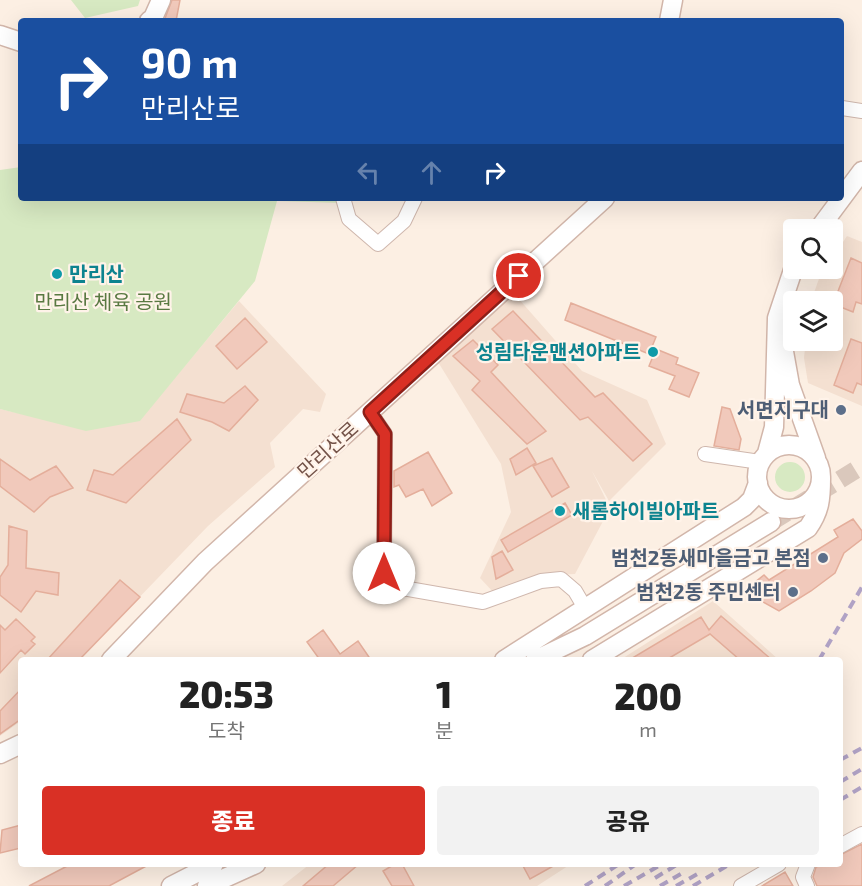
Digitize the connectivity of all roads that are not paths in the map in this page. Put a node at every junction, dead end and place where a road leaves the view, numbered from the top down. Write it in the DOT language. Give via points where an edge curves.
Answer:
graph roads {
  1 [pos="161,0"];
  2 [pos="673,0"];
  3 [pos="153,18"];
  4 [pos="670,18"];
  5 [pos="0,35"];
  6 [pos="18,41"];
  7 [pos="844,108"];
  8 [pos="862,111"];
  9 [pos="862,171"];
  10 [pos="844,195"];
  11 [pos="344,201"];
  12 [pos="414,201"];
  13 [pos="602,201"];
  14 [pos="840,201"];
  15 [pos="826,219"];
  16 [pos="790,279"];
  17 [pos="777,318"];
  18 [pos="370,412"];
  19 [pos="705,454"];
  20 [pos="764,457"];
  21 [pos="816,458"];
  22 [pos="821,478"];
  23 [pos="758,483"];
  24 [pos="771,522"];
  25 [pos="585,608"];
  26 [pos="585,636"];
  27 [pos="114,657"];
  28 [pos="509,657"];
  29 [pos="541,657"];
  30 [pos="560,657"];
  31 [pos="597,657"];
  32 [pos="18,745"];
  33 [pos="0,754"];
  34 [pos="862,834"];
  35 [pos="843,844"];
  36 [pos="234,867"];
  37 [pos="774,867"];
  38 [pos="807,867"];
  39 [pos="204,871"];
  40 [pos="171,886"];
  41 [pos="741,886"];
  42 [pos="807,886"];
  1 -- 3 [label="main road"];
  2 -- 4 [label="main road"];
  5 -- 6 [label="main road"];
  7 -- 8 [label="street"];
  9 -- 10 [label="main road"];
  11 -- 12 [label="street" via="349,219 378,244 404,221"];
  13 -- 18 [label="main road, 만리산로"];
  14 -- 15 [label="main road"];
  16 -- 17 [label="main road"];
  17 -- 20 [label="main road" via="774,426"];
  17 -- 21 [label="main road" via="790,385"];
  18 -- 25 [label="street" via="385,434 384,573 397,587 483,602 541,581 561,579 575,591"];
  18 -- 27 [label="main road, 만리산로" via="205,562"];
  19 -- 20 [label="street"];
  20 -- 21 [label="main road" via="787,444"];
  20 -- 23 [label="main road"];
  21 -- 22 [label="main road"];
  22 -- 23 [label="main road" via="819,489 806,504 787,509 768,501"];
  22 -- 31 [label="main road" via="821,501 808,528"];
  23 -- 25 [label="main road" via="744,507"];
  24 -- 26 [label="main road"];
  25 -- 28 [label="main road"];
  26 -- 29 [label="main road"];
  26 -- 30 [label="main road"];
  32 -- 33 [label="main road"];
  34 -- 35 [label="street"];
  36 -- 39 [label="main road"];
  37 -- 41 [label="street"];
  38 -- 42 [label="street" via="803,876"];
  39 -- 40 [label="main road"];
}
